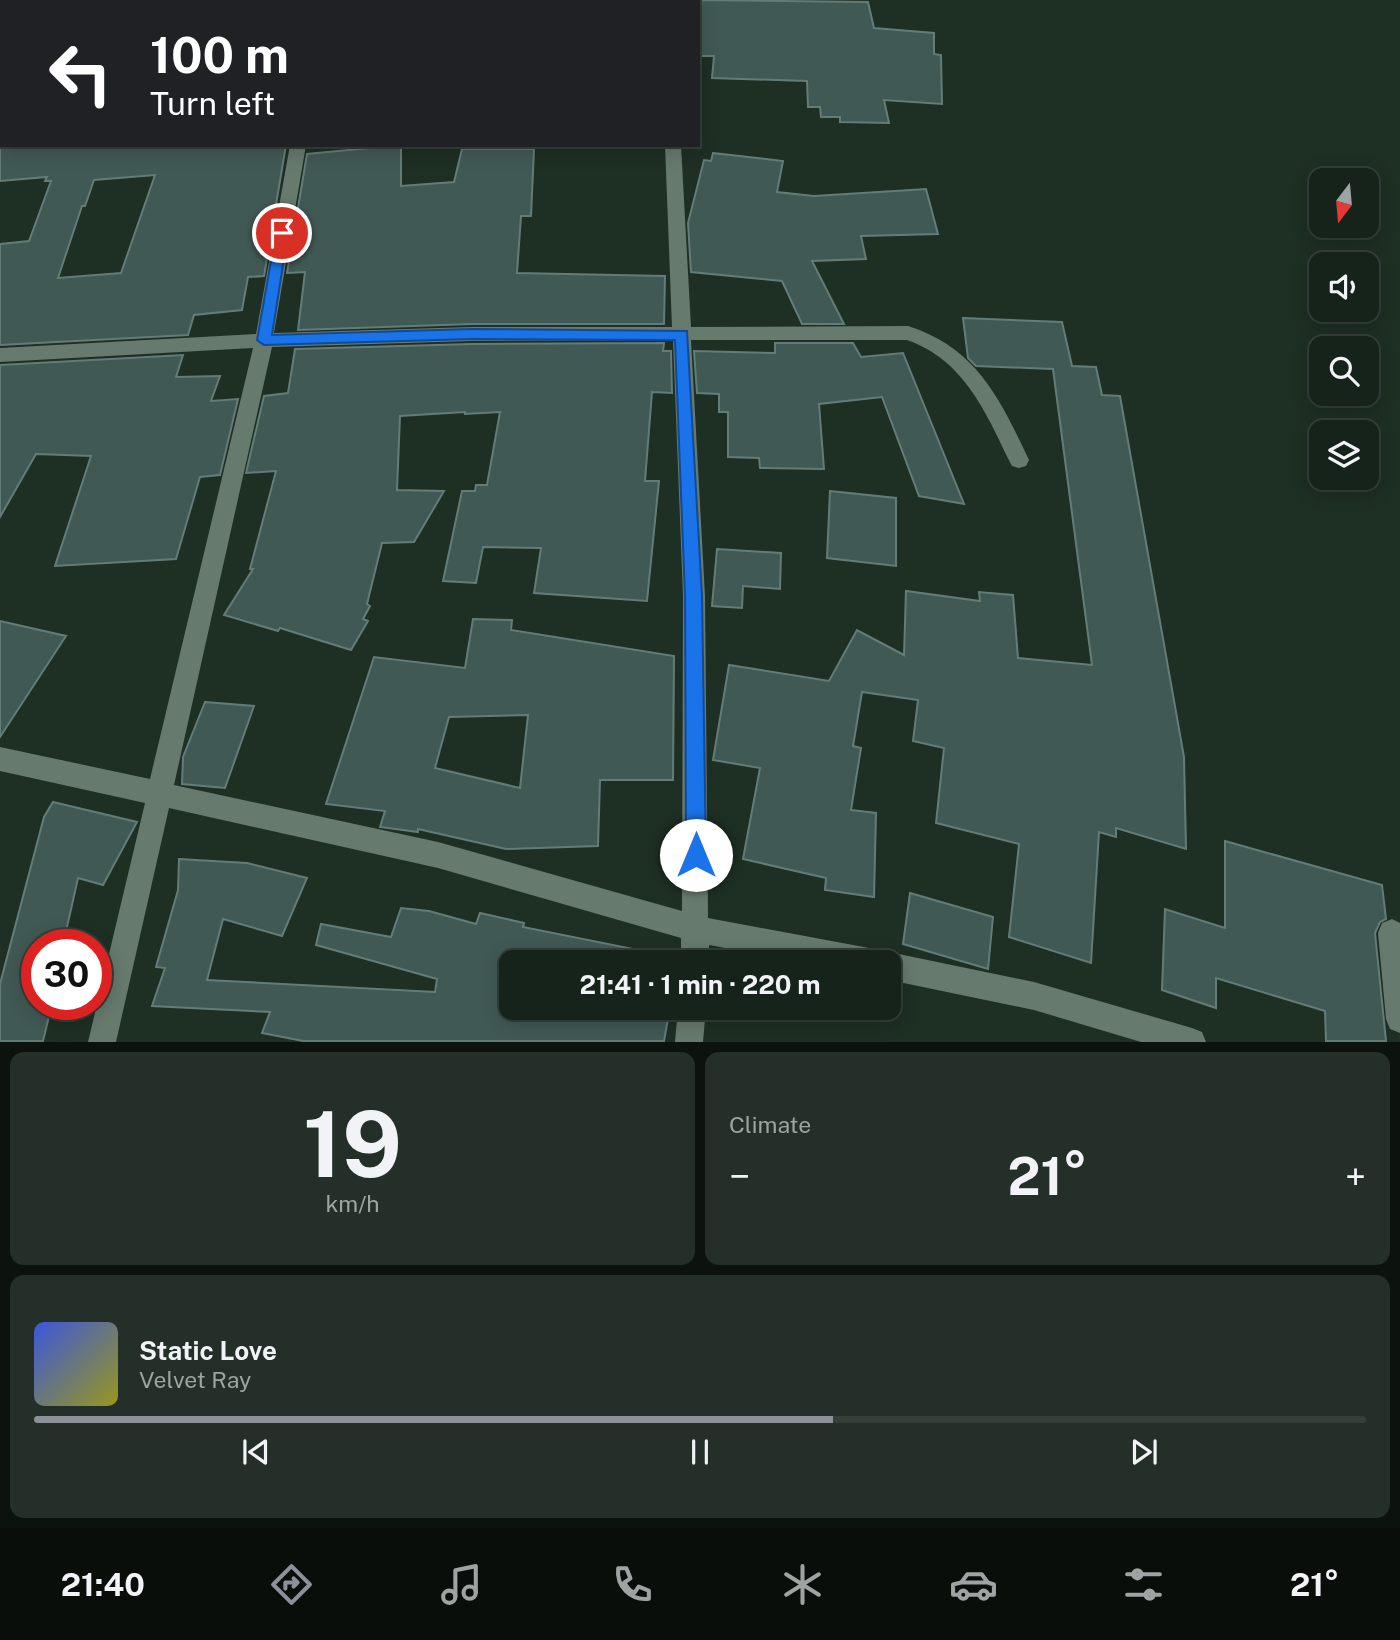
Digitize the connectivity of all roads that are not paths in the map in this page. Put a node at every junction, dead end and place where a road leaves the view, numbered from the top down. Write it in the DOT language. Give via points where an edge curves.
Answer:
graph roads {
  1 [pos="298,147"];
  2 [pos="673,147"];
  3 [pos="682,335"];
  4 [pos="264,340"];
  5 [pos="0,355"];
  6 [pos="1019,460"];
  7 [pos="0,759"];
  8 [pos="158,792"];
  9 [pos="696,929"];
  10 [pos="1392,933"];
  11 [pos="695,950"];
  12 [pos="806,950"];
  13 [pos="901,968"];
  14 [pos="1400,1019"];
  15 [pos="691,1020"];
  16 [pos="102,1041"];
  17 [pos="689,1041"];
  18 [pos="1192,1041"];
  1 -- 4 [label="street"];
  2 -- 3 [label="street"];
  3 -- 4 [label="street" via="472,334"];
  3 -- 6 [label="street" via="908,333 923,337 952,353 968,369 999,416"];
  3 -- 9 [label="street" via="694,596"];
  4 -- 5 [label="street"];
  4 -- 8 [label="street"];
  7 -- 8 [label="street"];
  8 -- 9 [label="street" via="464,861"];
  8 -- 16 [label="street"];
  9 -- 11 [label="street"];
  9 -- 12 [label="street"];
  10 -- 14 [label="street"];
  13 -- 18 [label="street" via="1034,996"];
  15 -- 17 [label="street"];
}
